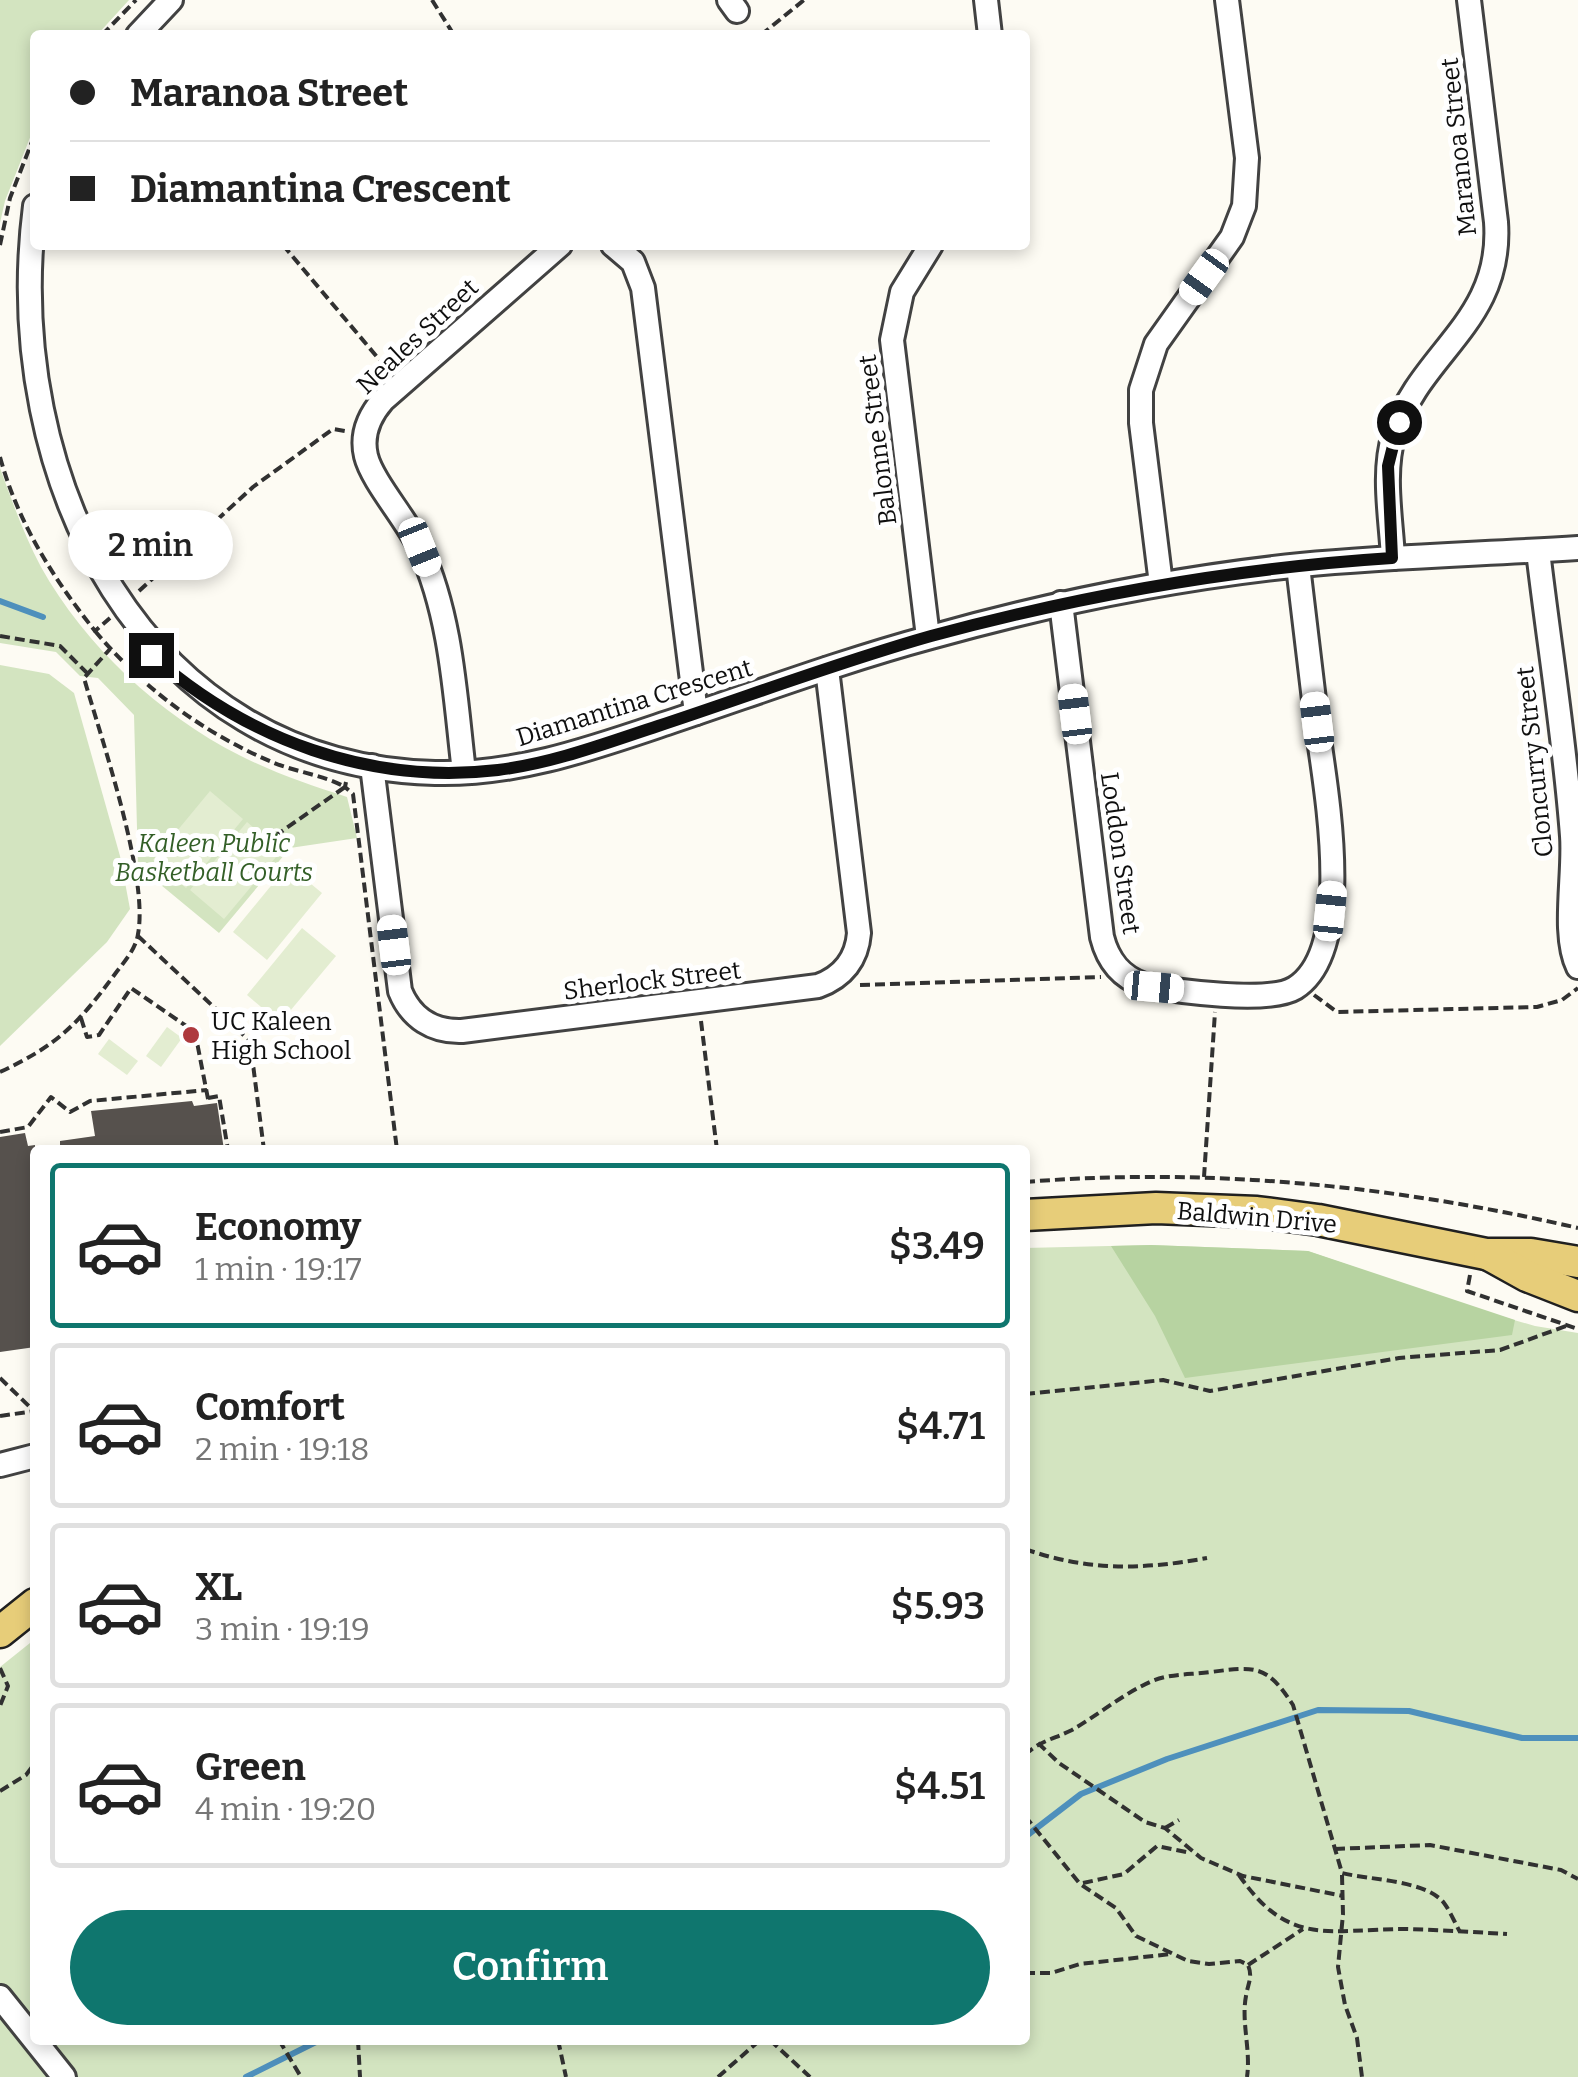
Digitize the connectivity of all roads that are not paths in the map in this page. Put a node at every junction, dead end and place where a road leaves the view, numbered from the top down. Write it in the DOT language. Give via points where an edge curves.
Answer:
graph roads {
  1 [pos="171,0"];
  2 [pos="986,0"];
  3 [pos="1227,0"];
  4 [pos="1469,0"];
  5 [pos="143,30"];
  6 [pos="989,30"];
  7 [pos="30,226"];
  8 [pos="554,250"];
  9 [pos="619,250"];
  10 [pos="928,250"];
  11 [pos="23,427"];
  12 [pos="45,502"];
  13 [pos="1578,548"];
  14 [pos="1538,551"];
  15 [pos="1392,558"];
  16 [pos="1298,566"];
  17 [pos="1161,584"];
  18 [pos="1061,603"];
  19 [pos="928,637"];
  20 [pos="828,669"];
  21 [pos="696,714"];
  22 [pos="361,764"];
  23 [pos="464,772"];
  24 [pos="1578,967"];
  25 [pos="1030,1214"];
  26 [pos="1480,1252"];
  27 [pos="1578,1262"];
  28 [pos="1578,1296"];
  29 [pos="30,1457"];
  30 [pos="0,1465"];
  31 [pos="30,1608"];
  32 [pos="0,1632"];
  33 [pos="0,1997"];
  34 [pos="30,2034"];
  35 [pos="38,2045"];
  36 [pos="64,2077"];
  1 -- 5 [label="street"];
  2 -- 6 [label="street"];
  3 -- 17 [label="street" via="1247,158 1244,206 1232,237 1156,344 1141,390"];
  4 -- 15 [label="street, Maranoa Street" via="1496,254 1481,301 1413,396 1394,436 1388,466"];
  7 -- 11 [label="street" via="14,319"];
  8 -- 23 [label="street, Neales Street" via="377,407 365,433 371,471 407,523 439,598"];
  9 -- 21 [label="street" via="633,262 643,288"];
  10 -- 19 [label="street, Balonne Street" via="902,292 892,340"];
  12 -- 22 [label="street, Diamantina Crescent" via="113,615 174,676 282,740"];
  13 -- 14 [label="street, Diamantina Crescent"];
  14 -- 15 [label="street, Diamantina Crescent"];
  14 -- 24 [label="street, Cloncurry Street" via="1570,809 1570,940"];
  15 -- 16 [label="street, Diamantina Crescent"];
  16 -- 17 [label="street, Diamantina Crescent"];
  16 -- 18 [label="street, Loddon Street" via="1334,863 1326,935 1315,967 1278,995 1144,985 1108,956"];
  17 -- 18 [label="street, Diamantina Crescent"];
  18 -- 19 [label="street, Diamantina Crescent"];
  19 -- 20 [label="street, Diamantina Crescent"];
  20 -- 21 [label="street, Diamantina Crescent"];
  20 -- 22 [label="street, Sherlock Street" via="859,924 856,951 841,973 818,986 462,1031 424,1022 404,1000 398,981"];
  21 -- 23 [label="street, Diamantina Crescent" via="556,759"];
  22 -- 23 [label="street, Diamantina Crescent"];
  25 -- 26 [label="main road, Baldwin Drive" via="1257,1212"];
  26 -- 27 [label="main road, Baldwin Drive"];
  26 -- 28 [label="main road, Baldwin Drive"];
  29 -- 30 [label="street"];
  31 -- 32 [label="main road"];
  33 -- 34 [label="street"];
  35 -- 36 [label="street"];
}
